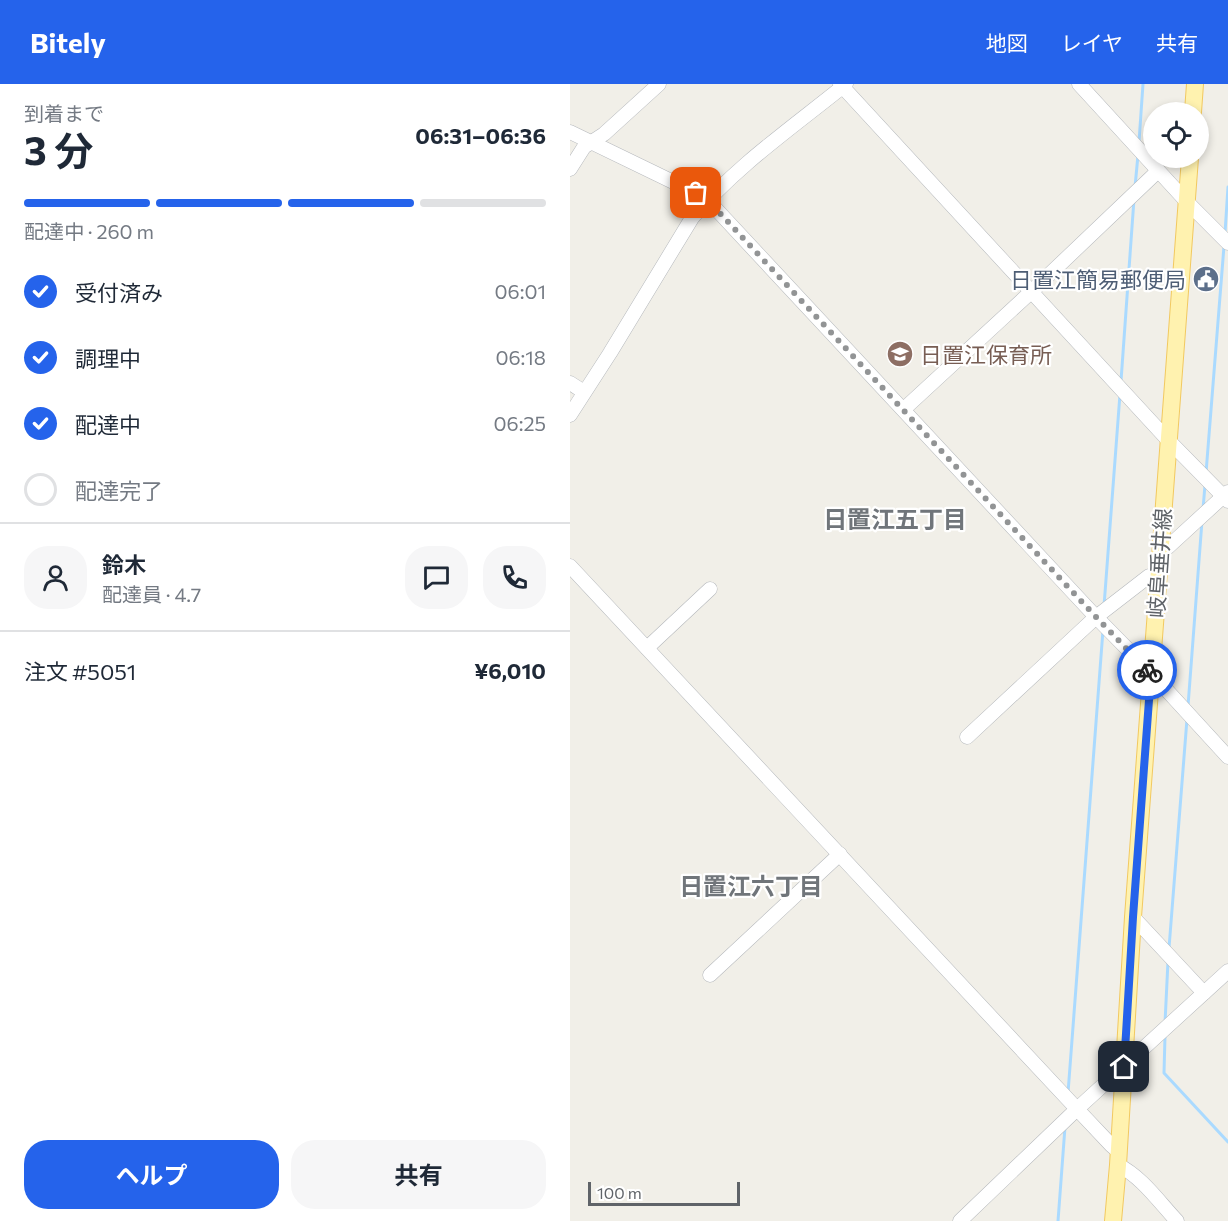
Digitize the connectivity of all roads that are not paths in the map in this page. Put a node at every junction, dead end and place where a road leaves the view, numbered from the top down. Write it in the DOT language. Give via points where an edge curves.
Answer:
graph roads {
  1 [pos="660,84"];
  2 [pos="1079,84"];
  3 [pos="1195,84"];
  4 [pos="843,85"];
  5 [pos="1194,102"];
  6 [pos="570,132"];
  7 [pos="593,142"];
  8 [pos="1189,168"];
  9 [pos="570,169"];
  10 [pos="1158,171"];
  11 [pos="707,201"];
  12 [pos="1186,202"];
  13 [pos="1227,240"];
  14 [pos="1032,291"];
  15 [pos="570,383"];
  16 [pos="584,392"];
  17 [pos="904,409"];
  18 [pos="570,415"];
  19 [pos="1168,440"];
  20 [pos="1227,496"];
  21 [pos="1160,551"];
  22 [pos="570,566"];
  23 [pos="1159,574"];
  24 [pos="711,589"];
  25 [pos="1096,617"];
  26 [pos="647,648"];
  27 [pos="1151,673"];
  28 [pos="967,737"];
  29 [pos="1228,757"];
  30 [pos="840,854"];
  31 [pos="1133,917"];
  32 [pos="1228,971"];
  33 [pos="710,975"];
  34 [pos="1204,993"];
  35 [pos="1124,1067"];
  36 [pos="1077,1109"];
  37 [pos="1119,1158"];
  38 [pos="960,1221"];
  39 [pos="1113,1221"];
  40 [pos="1177,1221"];
  1 -- 7 [label="street"];
  2 -- 10 [label="street"];
  3 -- 5 [label="main road"];
  4 -- 11 [label="street"];
  4 -- 14 [label="street"];
  6 -- 7 [label="street"];
  7 -- 9 [label="street" via="584,147"];
  7 -- 11 [label="street"];
  8 -- 12 [label="main road, 岐阜垂井線"];
  10 -- 12 [label="street"];
  10 -- 14 [label="street"];
  11 -- 16 [label="street" via="692,218"];
  11 -- 17 [label="street"];
  12 -- 13 [label="street"];
  12 -- 19 [label="main road, 岐阜垂井線"];
  14 -- 17 [label="street"];
  14 -- 19 [label="street"];
  15 -- 16 [label="street"];
  16 -- 18 [label="street"];
  17 -- 25 [label="street"];
  19 -- 20 [label="street"];
  19 -- 21 [label="main road, 岐阜垂井線"];
  20 -- 21 [label="street"];
  21 -- 23 [label="main road, 岐阜垂井線"];
  22 -- 26 [label="street"];
  23 -- 25 [label="street" via="1149,576"];
  23 -- 27 [label="main road, 岐阜垂井線"];
  24 -- 26 [label="street"];
  25 -- 27 [label="street"];
  25 -- 28 [label="street"];
  26 -- 30 [label="street"];
  27 -- 29 [label="street"];
  27 -- 31 [label="main road, 岐阜垂井線"];
  30 -- 33 [label="street"];
  30 -- 36 [label="street"];
  31 -- 34 [label="street"];
  31 -- 35 [label="main road, 岐阜垂井線"];
  32 -- 34 [label="street"];
  34 -- 35 [label="street"];
  35 -- 36 [label="street"];
  35 -- 37 [label="main road, 岐阜垂井線"];
  36 -- 37 [label="street"];
  36 -- 38 [label="street"];
  37 -- 39 [label="main road, 岐阜垂井線"];
  37 -- 40 [label="street"];
}
